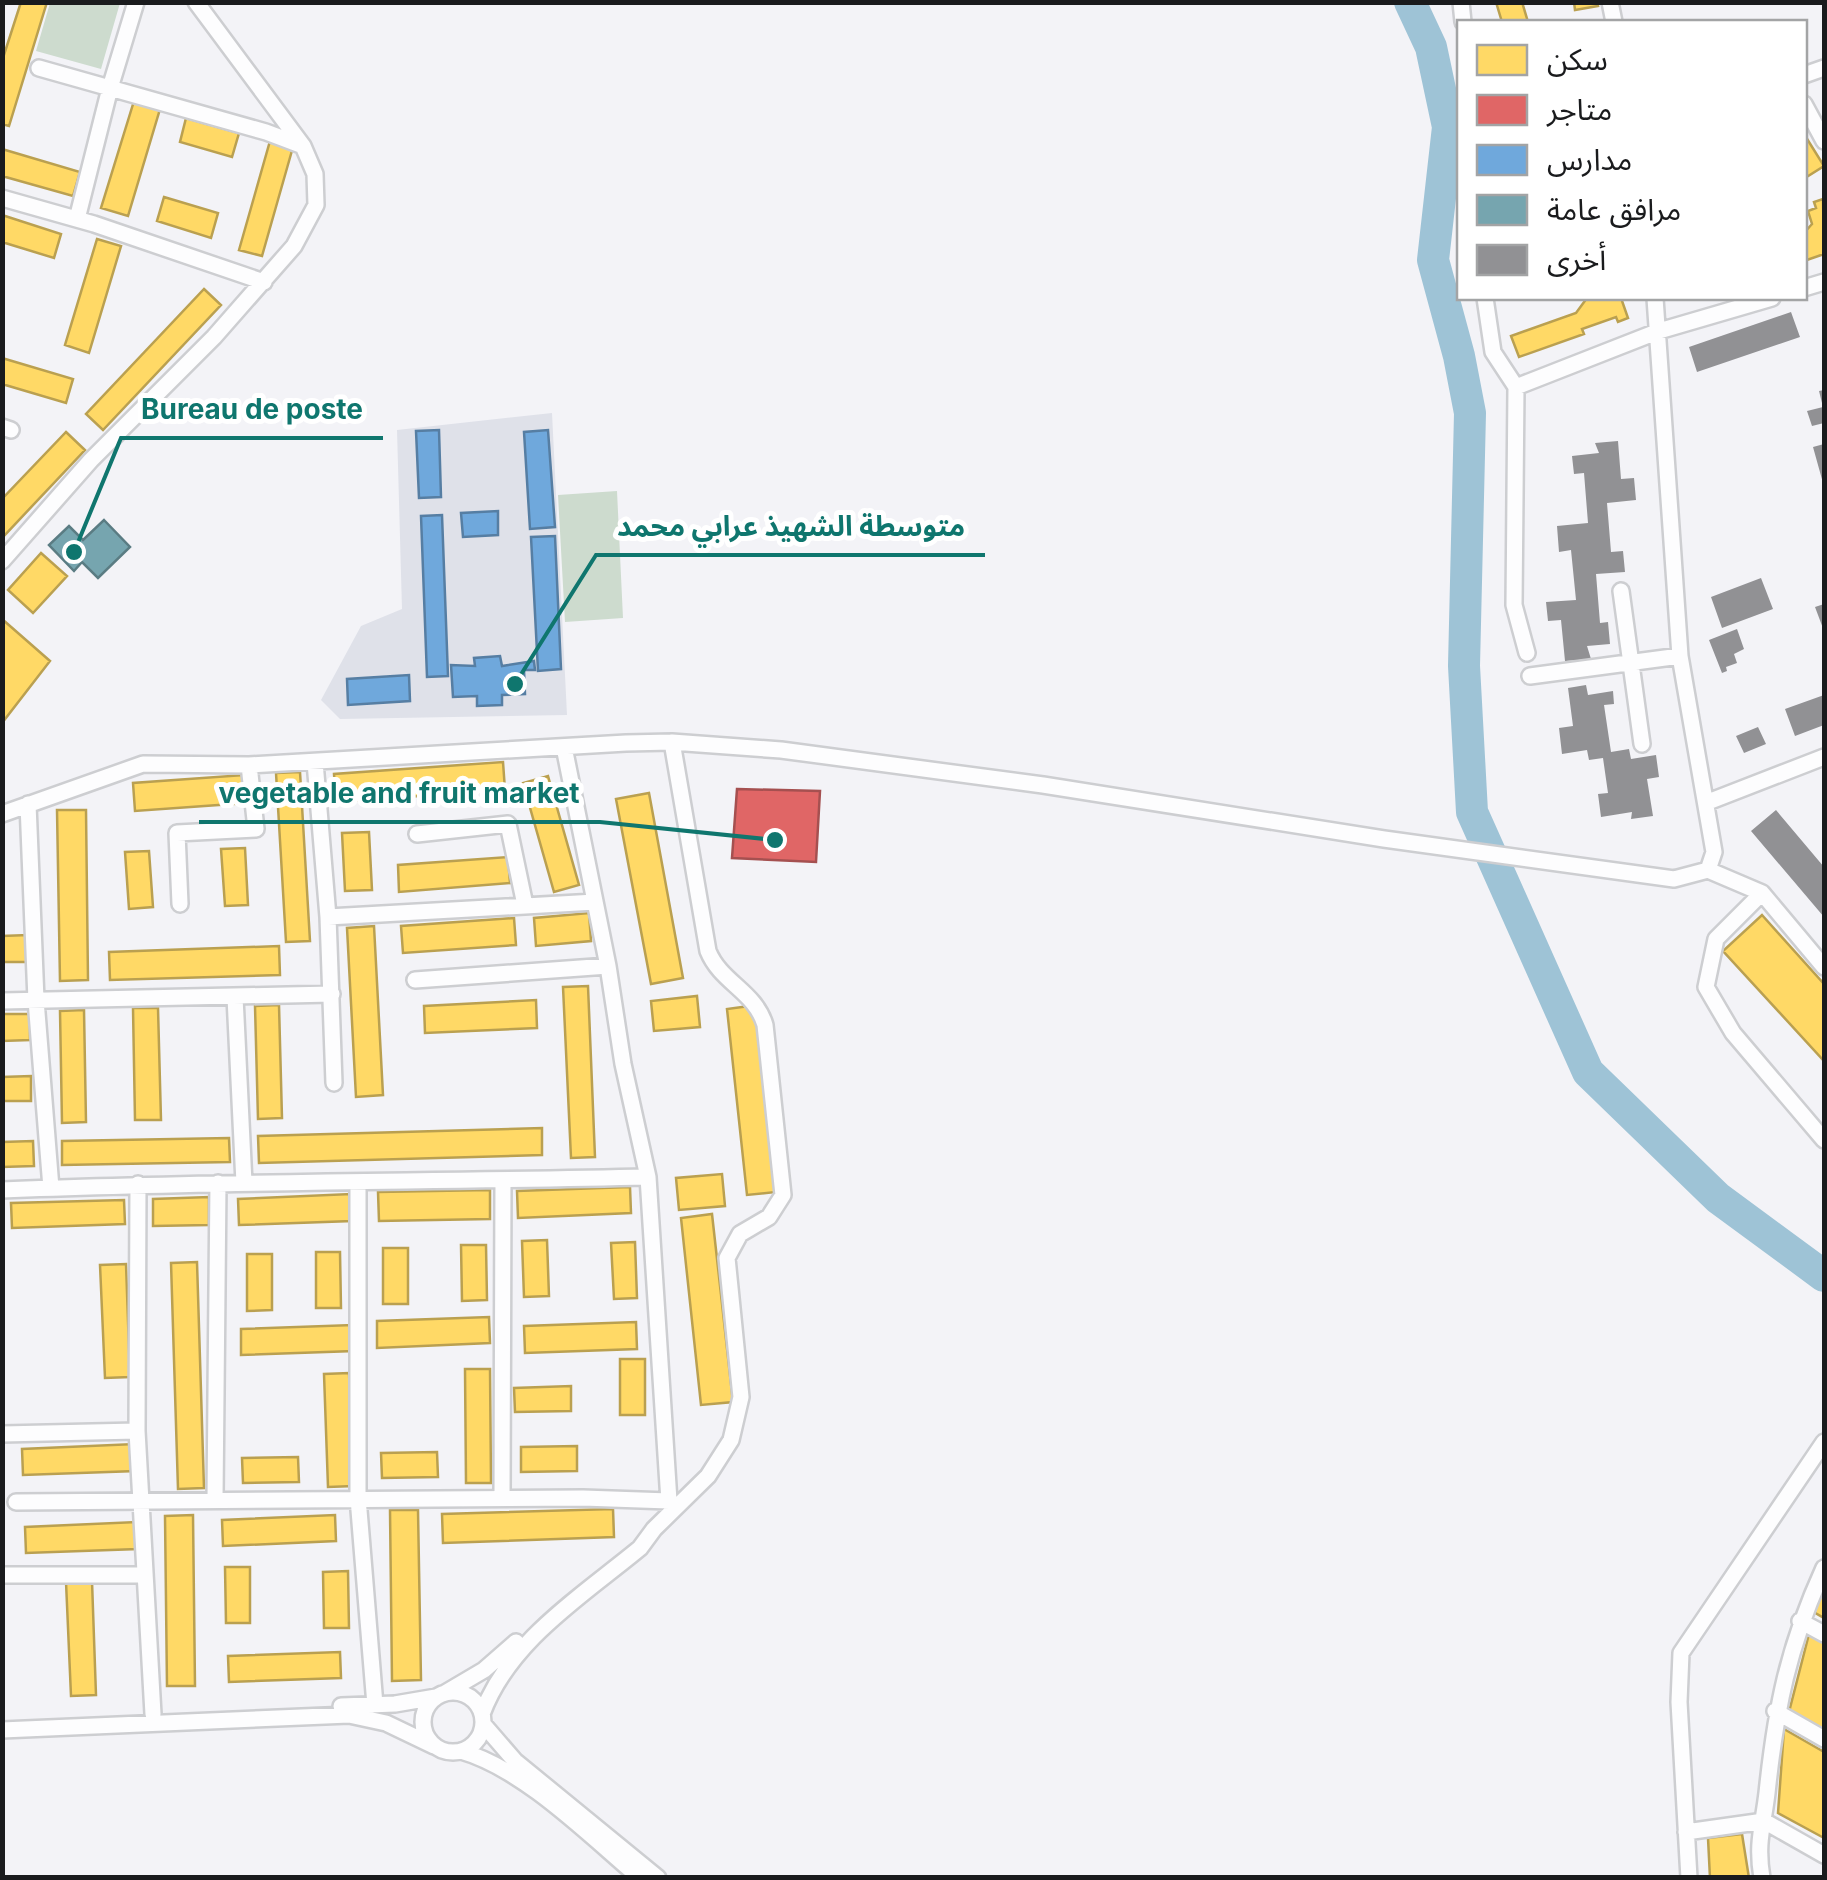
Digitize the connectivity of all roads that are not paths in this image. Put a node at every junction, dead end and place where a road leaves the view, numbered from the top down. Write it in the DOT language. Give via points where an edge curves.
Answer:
graph roads {
  1 [pos="136,2"];
  2 [pos="196,2"];
  3 [pos="39,68"];
  4 [pos="110,88"];
  5 [pos="1807,110"];
  6 [pos="1824,141"];
  7 [pos="304,146"];
  8 [pos="2,198"];
  9 [pos="77,220"];
  10 [pos="264,282"];
  11 [pos="1484,300"];
  12 [pos="1655,300"];
  13 [pos="1765,300"];
  14 [pos="1659,331"];
  15 [pos="1516,388"];
  16 [pos="2,561"];
  17 [pos="1621,590"];
  18 [pos="1527,653"];
  19 [pos="1680,656"];
  20 [pos="1630,665"];
  21 [pos="1530,676"];
  22 [pos="672,742"];
  23 [pos="1642,744"];
  24 [pos="564,747"];
  25 [pos="1824,757"];
  26 [pos="315,762"];
  27 [pos="250,765"];
  28 [pos="1708,802"];
  29 [pos="28,804"];
  30 [pos="2,814"];
  31 [pos="417,834"];
  32 [pos="1708,870"];
  33 [pos="1762,893"];
  34 [pos="595,902"];
  35 [pos="180,904"];
  36 [pos="526,905"];
  37 [pos="328,917"];
  38 [pos="608,966"];
  39 [pos="1824,968"];
  40 [pos="416,980"];
  41 [pos="332,994"];
  42 [pos="235,997"];
  43 [pos="36,1000"];
  44 [pos="2,1001"];
  45 [pos="334,1083"];
  46 [pos="1824,1140"];
  47 [pos="648,1176"];
  48 [pos="503,1180"];
  49 [pos="218,1183"];
  50 [pos="138,1184"];
  51 [pos="244,1184"];
  52 [pos="358,1184"];
  53 [pos="51,1188"];
  54 [pos="2,1190"];
  55 [pos="137,1431"];
  56 [pos="2,1434"];
  57 [pos="1824,1442"];
  58 [pos="358,1498"];
  59 [pos="502,1498"];
  60 [pos="215,1499"];
  61 [pos="144,1501"];
  62 [pos="16,1502"];
  63 [pos="654,1529"];
  64 [pos="1824,1568"];
  65 [pos="2,1575"];
  66 [pos="145,1575"];
  67 [pos="1800,1621"];
  68 [pos="1824,1634"];
  69 [pos="440,1695"];
  70 [pos="375,1705"];
  71 [pos="1776,1712"];
  72 [pos="153,1714"];
  73 [pos="483,1719"];
  74 [pos="2,1721"];
  75 [pos="2,1730"];
  76 [pos="1824,1739"];
  77 [pos="434,1746"];
  78 [pos="460,1751"];
  79 [pos="520,1772"];
  80 [pos="1764,1821"];
  81 [pos="1686,1832"];
  82 [pos="1824,1855"];
  83 [pos="640,1878"];
  84 [pos="658,1878"];
  85 [pos="1689,1878"];
  86 [pos="1762,1878"];
  1 -- 4 [label="street"];
  2 -- 7 [label="street"];
  3 -- 4 [label="street"];
  4 -- 7 [label="street"];
  4 -- 9 [label="street"];
  5 -- 6 [label="street"];
  7 -- 10 [label="street" via="316,205"];
  8 -- 9 [label="street"];
  9 -- 10 [label="street"];
  10 -- 16 [label="street"];
  11 -- 15 [label="street" via="1494,352"];
  12 -- 14 [label="street"];
  13 -- 14 [label="street"];
  14 -- 15 [label="street"];
  14 -- 19 [label="street"];
  15 -- 18 [label="street" via="1514,605"];
  17 -- 20 [label="street"];
  19 -- 20 [label="street"];
  19 -- 28 [label="street"];
  20 -- 21 [label="street"];
  20 -- 23 [label="street"];
  22 -- 24 [label="street"];
  22 -- 32 [label="street" via="781,750 1674,879"];
  22 -- 63 [label="street" via="708,952 724,977 754,1001 766,1025 784,1185 775,1211 740,1234 727,1258 741,1397 731,1440 708,1476"];
  24 -- 26 [label="street"];
  24 -- 34 [label="street"];
  25 -- 28 [label="street"];
  26 -- 27 [label="street"];
  26 -- 37 [label="street"];
  27 -- 29 [label="street" via="143,764"];
  27 -- 35 [label="street" via="256,829 178,833"];
  28 -- 32 [label="street" via="1714,852"];
  29 -- 30 [label="street"];
  29 -- 43 [label="street"];
  31 -- 36 [label="street" via="508,824"];
  32 -- 33 [label="street"];
  33 -- 39 [label="street"];
  33 -- 46 [label="street" via="1716,939 1706,987 1734,1033"];
  34 -- 36 [label="street"];
  34 -- 38 [label="street"];
  36 -- 37 [label="street"];
  37 -- 41 [label="street"];
  38 -- 40 [label="street"];
  38 -- 47 [label="street"];
  41 -- 42 [label="street"];
  41 -- 45 [label="street"];
  42 -- 43 [label="street"];
  42 -- 51 [label="street"];
  43 -- 44 [label="street"];
  43 -- 53 [label="street"];
  47 -- 48 [label="street"];
  47 -- 59 [label="street" via="669,1501"];
  48 -- 52 [label="street"];
  48 -- 59 [label="street"];
  49 -- 50 [label="street"];
  49 -- 51 [label="street"];
  49 -- 60 [label="street"];
  50 -- 53 [label="street"];
  50 -- 55 [label="street"];
  51 -- 52 [label="street"];
  52 -- 58 [label="street"];
  53 -- 54 [label="street"];
  55 -- 56 [label="street"];
  55 -- 61 [label="street"];
  57 -- 81 [label="street" via="1681,1652"];
  58 -- 59 [label="street"];
  58 -- 60 [label="street"];
  58 -- 70 [label="street"];
  60 -- 61 [label="street"];
  61 -- 62 [label="street"];
  61 -- 66 [label="street"];
  63 -- 69 [label="street" via="484,1670"];
  63 -- 73 [label="street" via="521,1648 497,1678"];
  64 -- 67 [label="street"];
  65 -- 66 [label="street"];
  66 -- 72 [label="street"];
  67 -- 68 [label="street"];
  67 -- 71 [label="street"];
  69 -- 70 [label="street"];
  69 -- 73 [label="street" via="472,1698"];
  69 -- 77 [label="street" via="422,1720"];
  70 -- 72 [label="street"];
  71 -- 76 [label="street"];
  71 -- 80 [label="street"];
  72 -- 74 [label="street"];
  73 -- 78 [label="street" via="476,1741"];
  73 -- 79 [label="street"];
  75 -- 77 [label="street" via="348,1715 386,1723"];
  77 -- 78 [label="street"];
  78 -- 79 [label="street"];
  79 -- 83 [label="street"];
  79 -- 84 [label="street"];
  80 -- 81 [label="street"];
  80 -- 82 [label="street"];
  80 -- 86 [label="street" via="1757,1848"];
  81 -- 85 [label="street"];
}
